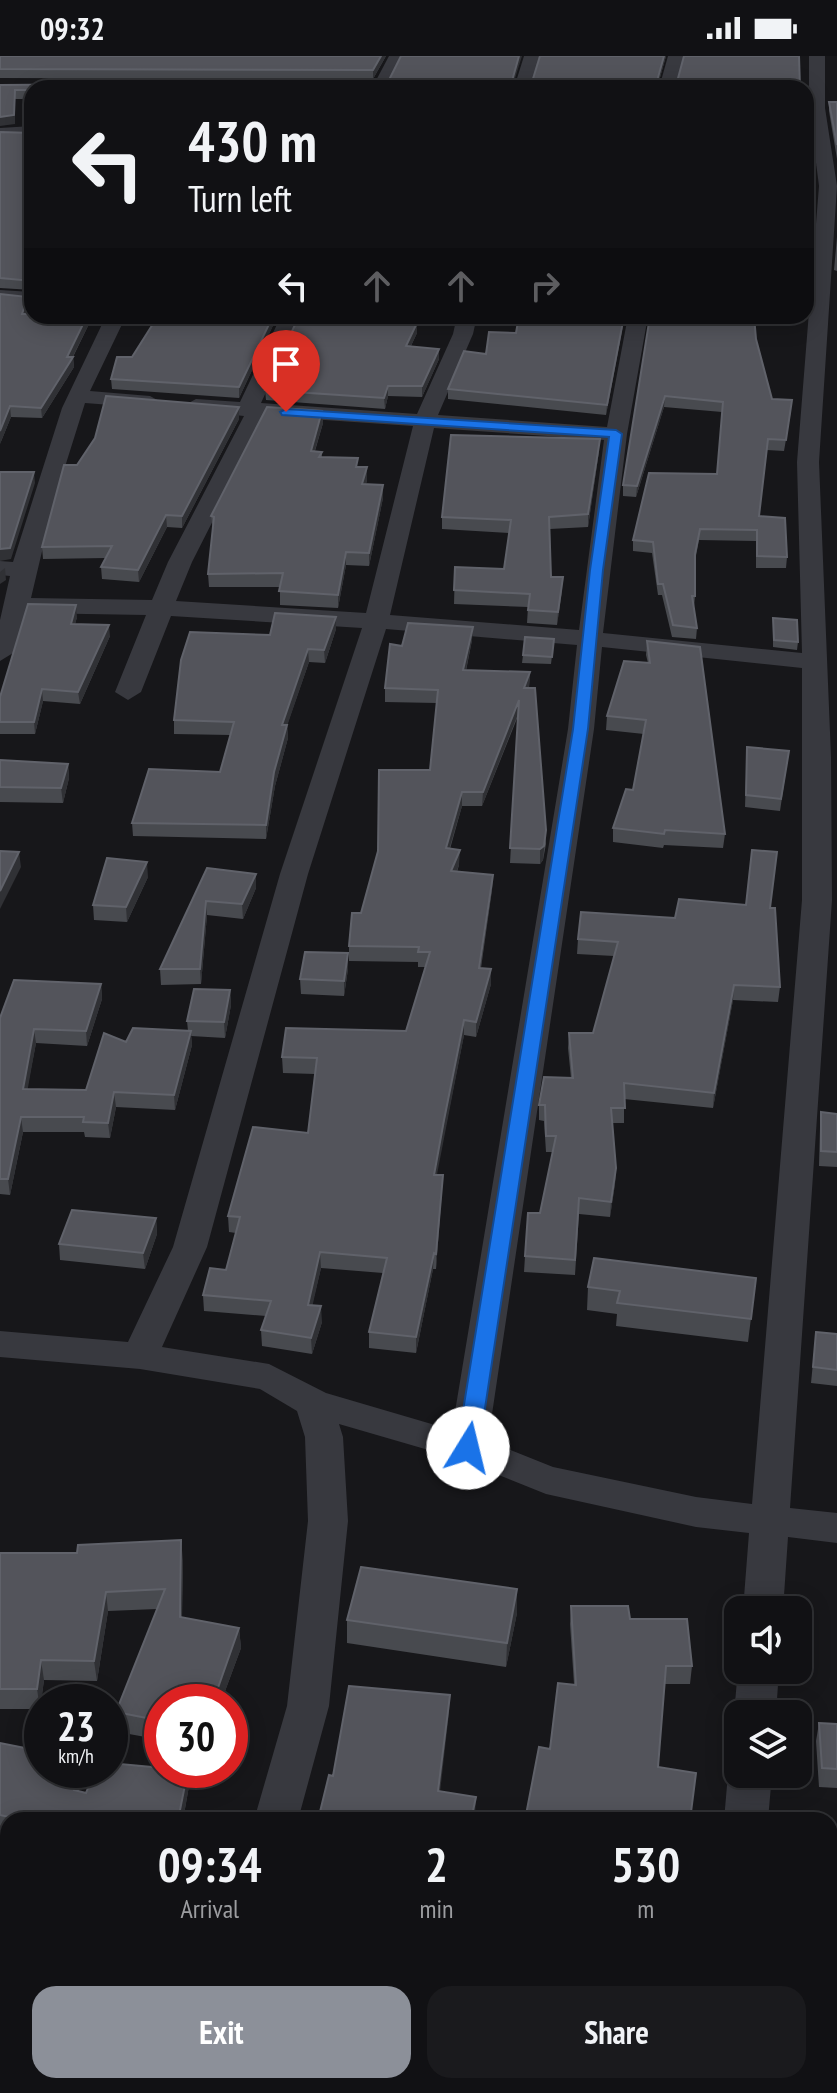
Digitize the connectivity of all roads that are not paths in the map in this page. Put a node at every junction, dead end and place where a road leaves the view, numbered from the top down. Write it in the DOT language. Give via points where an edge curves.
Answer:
graph roads {
  1 [pos="397,56"];
  2 [pos="532,56"];
  3 [pos="676,56"];
  4 [pos="817,56"];
  5 [pos="385,80"];
  6 [pos="524,80"];
  7 [pos="669,80"];
  8 [pos="24,132"];
  9 [pos="0,133"];
  10 [pos="822,149"];
  11 [pos="814,268"];
  12 [pos="0,296"];
  13 [pos="24,298"];
  14 [pos="111,324"];
  15 [pos="288,324"];
  16 [pos="465,324"];
  17 [pos="637,324"];
  18 [pos="812,324"];
  19 [pos="78,396"];
  20 [pos="253,410"];
  21 [pos="425,421"];
  22 [pos="616,434"];
  23 [pos="11,569"];
  24 [pos="825,580"];
  25 [pos="18,605"];
  26 [pos="164,608"];
  27 [pos="376,622"];
  28 [pos="589,638"];
  29 [pos="0,653"];
  30 [pos="816,662"];
  31 [pos="128,692"];
  32 [pos="827,899"];
  33 [pos="0,1344"];
  34 [pos="140,1356"];
  35 [pos="313,1403"];
  36 [pos="468,1448"];
  37 [pos="770,1521"];
  38 [pos="837,1528"];
  39 [pos="764,1596"];
  40 [pos="749,1788"];
  41 [pos="278,1812"];
  42 [pos="747,1812"];
  1 -- 5 [label="street"];
  2 -- 6 [label="street"];
  3 -- 7 [label="street"];
  4 -- 10 [label="street"];
  8 -- 9 [label="street"];
  10 -- 11 [label="street" via="828,186"];
  12 -- 13 [label="street"];
  14 -- 19 [label="street"];
  15 -- 20 [label="street"];
  16 -- 21 [label="street"];
  17 -- 22 [label="street"];
  18 -- 24 [label="street" via="808,462"];
  19 -- 20 [label="street"];
  19 -- 23 [label="street"];
  20 -- 21 [label="street"];
  20 -- 26 [label="street" via="185,551"];
  21 -- 22 [label="street"];
  21 -- 27 [label="street"];
  22 -- 28 [label="street"];
  23 -- 25 [label="street"];
  24 -- 30 [label="street"];
  25 -- 26 [label="street"];
  25 -- 29 [label="street"];
  26 -- 27 [label="street"];
  26 -- 31 [label="street"];
  27 -- 28 [label="street"];
  27 -- 34 [label="street" via="294,874 190,1247"];
  28 -- 30 [label="street"];
  28 -- 36 [label="street" via="581,729"];
  30 -- 32 [label="street"];
  32 -- 37 [label="street"];
  33 -- 34 [label="street"];
  34 -- 35 [label="street" via="269,1377"];
  35 -- 36 [label="street"];
  35 -- 41 [label="street" via="324,1437 328,1521 308,1706"];
  36 -- 37 [label="street" via="546,1480 601,1494"];
  37 -- 38 [label="street"];
  37 -- 39 [label="street"];
  40 -- 42 [label="street"];
}
